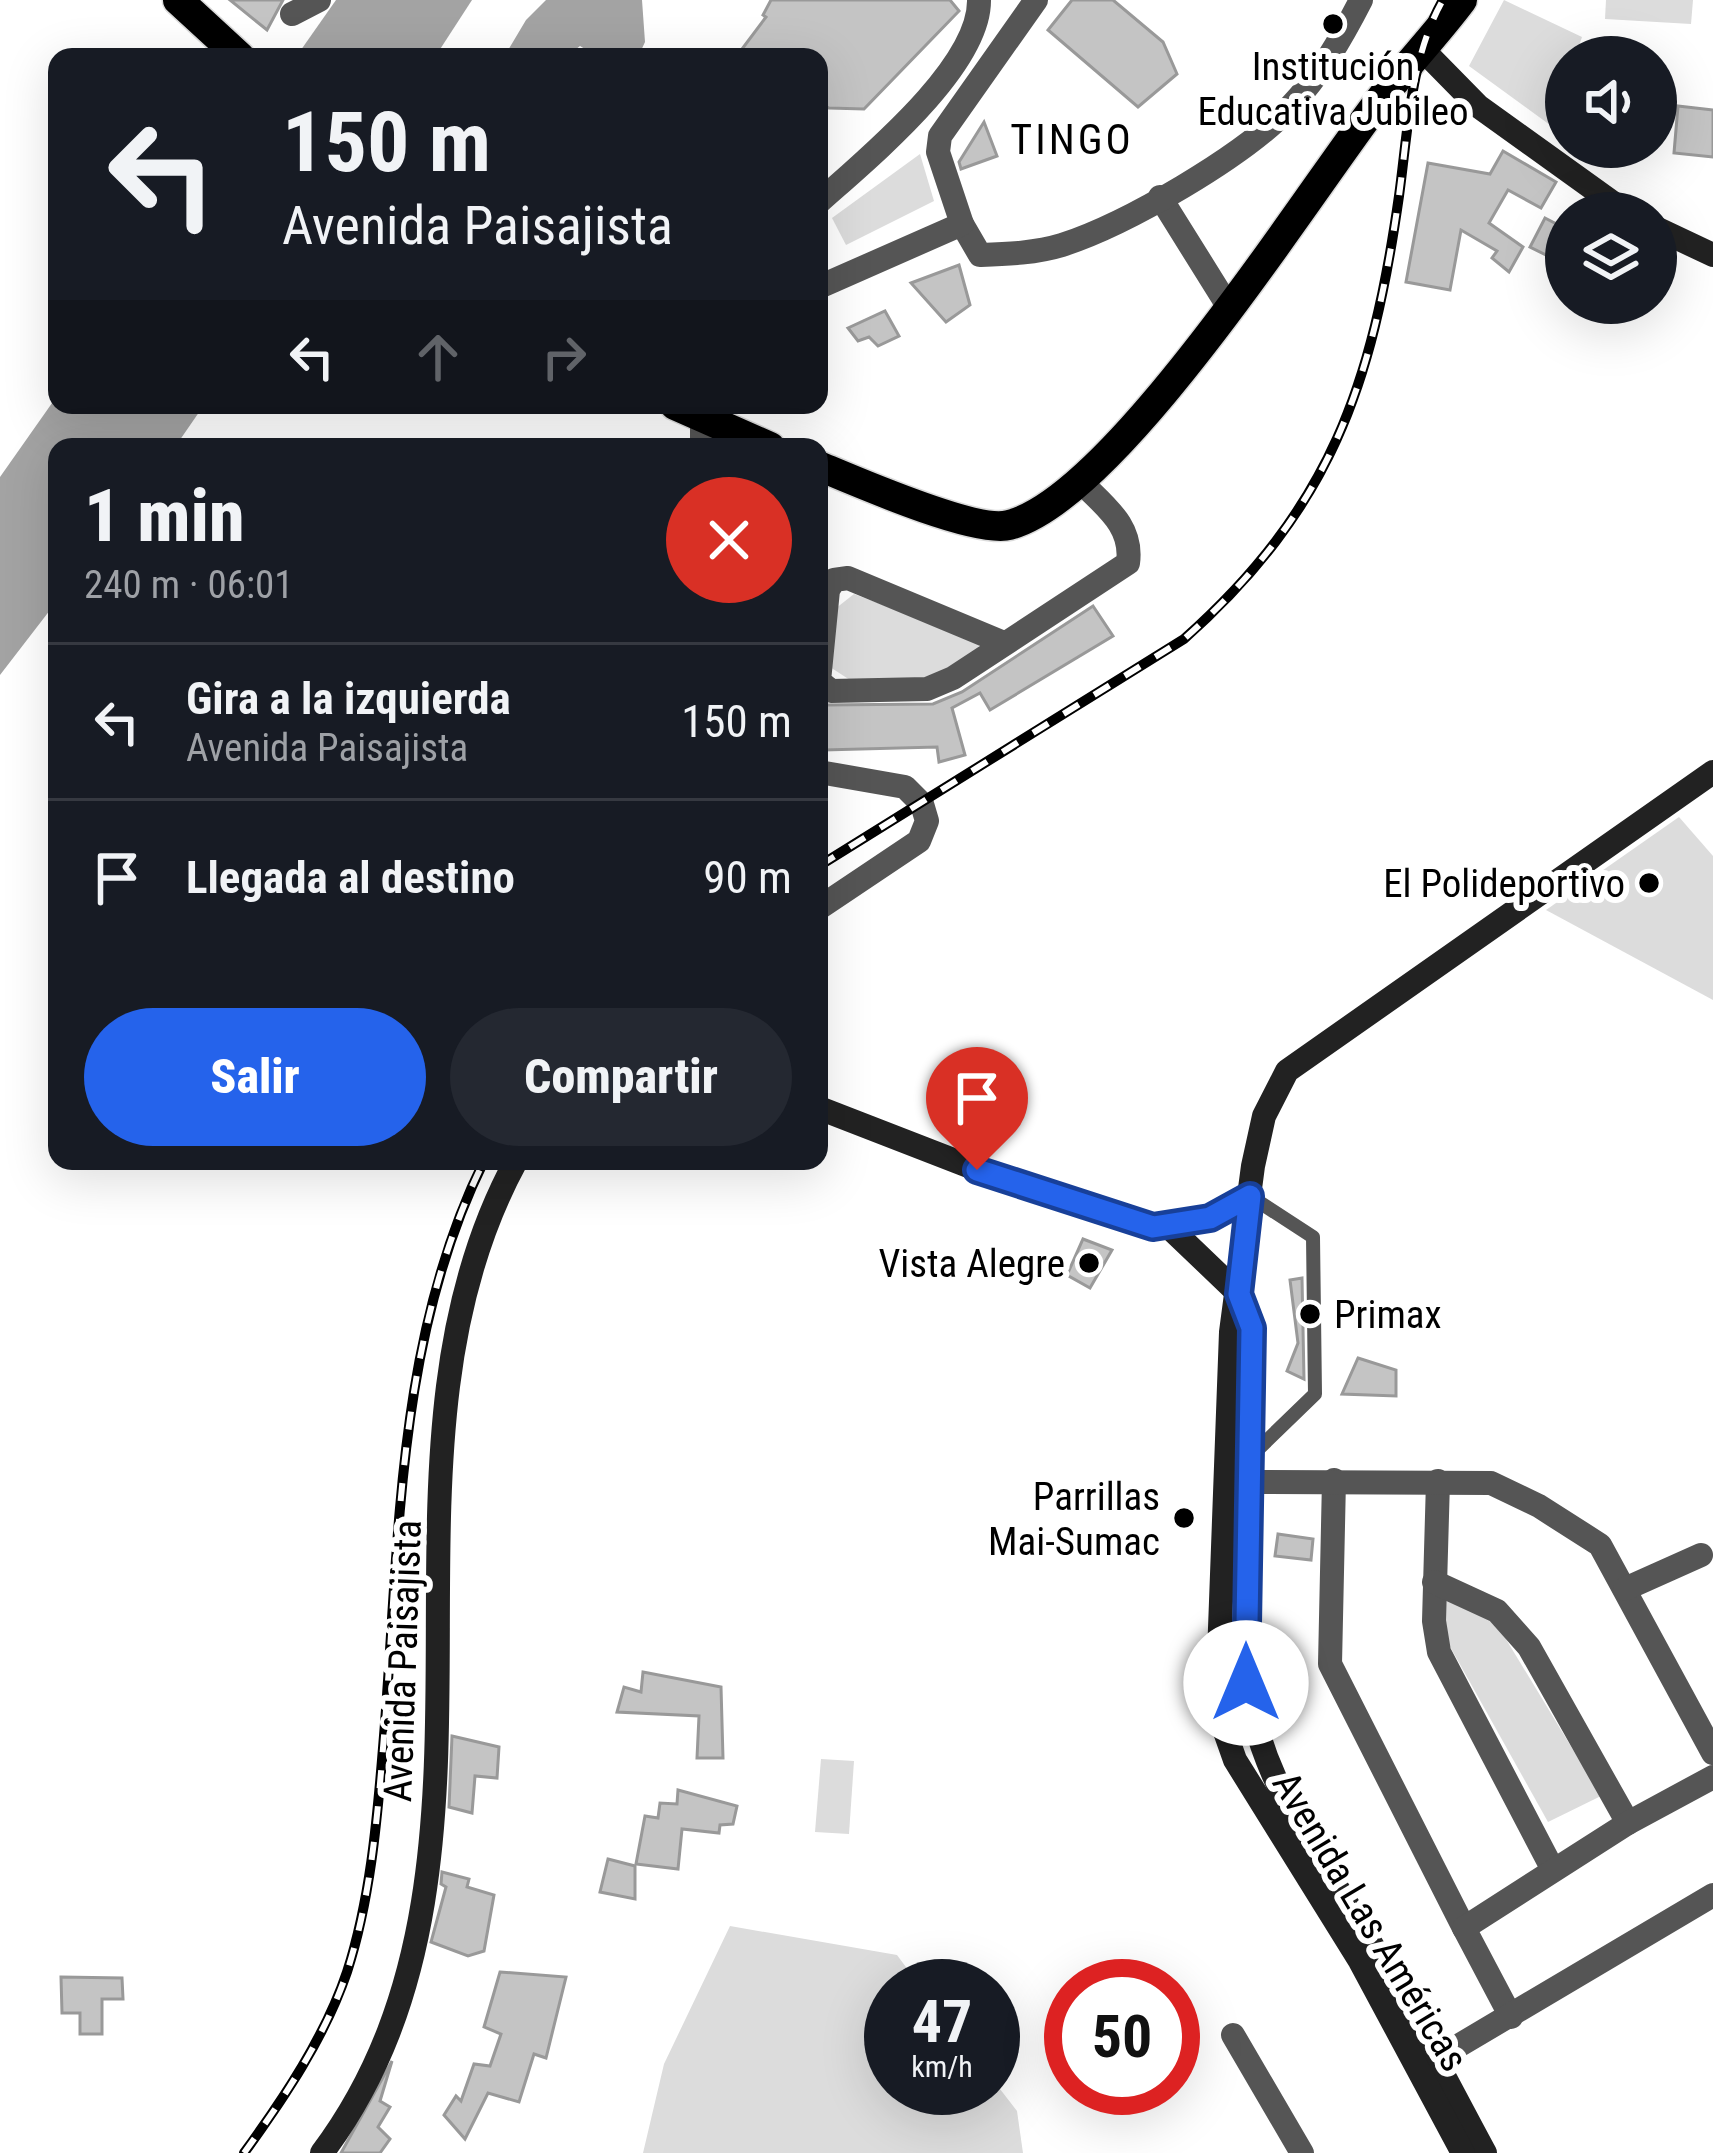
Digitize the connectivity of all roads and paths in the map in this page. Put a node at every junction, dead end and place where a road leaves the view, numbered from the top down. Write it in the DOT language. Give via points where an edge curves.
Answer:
graph roads {
  1 [pos="178,0"];
  2 [pos="319,0"];
  3 [pos="1036,0"];
  4 [pos="1360,0"];
  5 [pos="1462,0"];
  6 [pos="979,3"];
  7 [pos="292,14"];
  8 [pos="1021,24"];
  9 [pos="230,48"];
  10 [pos="1424,50"];
  11 [pos="918,113"];
  12 [pos="940,136"];
  13 [pos="1598,192"];
  14 [pos="828,194"];
  15 [pos="1160,196"];
  16 [pos="962,224"];
  17 [pos="1677,238"];
  18 [pos="1713,255"];
  19 [pos="828,283"];
  20 [pos="1228,307"];
  21 [pos="702,424"];
  22 [pos="743,438"];
  23 [pos="828,470"];
  24 [pos="1083,484"];
  25 [pos="828,589"];
  26 [pos="1004,643"];
  27 [pos="828,689"];
  28 [pos="1713,772"];
  29 [pos="828,774"];
  30 [pos="828,902"];
  31 [pos="828,1111"];
  32 [pos="512,1170"];
  33 [pos="1250,1196"];
  34 [pos="1170,1228"];
  35 [pos="1239,1294"];
  36 [pos="1251,1470"];
  37 [pos="1334,1480"];
  38 [pos="1438,1481"];
  39 [pos="1701,1555"];
  40 [pos="1434,1582"];
  41 [pos="1624,1589"];
  42 [pos="1713,1754"];
  43 [pos="1713,1777"];
  44 [pos="1628,1823"];
  45 [pos="1553,1870"];
  46 [pos="1713,1895"];
  47 [pos="1464,1928"];
  48 [pos="1510,2017"];
  49 [pos="1233,2036"];
  50 [pos="1426,2066"];
  51 [pos="322,2153"];
  52 [pos="1302,2153"];
  53 [pos="1463,2153"];
  54 [pos="1485,2153"];
  1 -- 9 [label="main road"];
  2 -- 7 [label="street"];
  3 -- 8 [label="street"];
  4 -- 15 [label="street" via="1332,55 1289,108 1247,146"];
  5 -- 10 [label="main road"];
  6 -- 8 [label="street"];
  6 -- 11 [label="street" via="980,20"];
  8 -- 12 [label="street"];
  10 -- 13 [label="main road" via="1478,106"];
  10 -- 20 [label="main road"];
  11 -- 12 [label="street"];
  11 -- 14 [label="street"];
  12 -- 16 [label="street"];
  15 -- 16 [label="street" via="1064,244 1020,253 980,254"];
  15 -- 20 [label="street"];
  16 -- 19 [label="street"];
  17 -- 18 [label="main road"];
  20 -- 24 [label="main road"];
  21 -- 22 [label="main road"];
  23 -- 24 [label="main road" via="919,506 1003,527"];
  24 -- 26 [label="street" via="1124,529 1128,562"];
  25 -- 26 [label="street" via="848,578"];
  26 -- 27 [label="street" via="927,689"];
  28 -- 33 [label="main road, Avenida Las Américas" via="1287,1071 1264,1116"];
  29 -- 30 [label="street" via="905,787 926,821 919,841"];
  31 -- 34 [label="main road" via="1015,1184"];
  32 -- 51 [label="main road, Avenida Paisajista" via="467,1278 443,1396 438,1742 409,1964 380,2062"];
  33 -- 34 [label="main road"];
  33 -- 35 [label="main road, Avenida Las Américas"];
  33 -- 36 [label="lane" via="1313,1237 1315,1394"];
  34 -- 35 [label="main road"];
  35 -- 36 [label="main road, Avenida Las Américas" via="1252,1328"];
  35 -- 50 [label="main road, Avenida Las Américas" via="1217,1709 1235,1760"];
  36 -- 37 [label="street"];
  36 -- 50 [label="main road, Avenida Las Américas" via="1247,1710 1268,1771 1377,1953"];
  37 -- 38 [label="street"];
  37 -- 47 [label="street" via="1330,1664"];
  38 -- 40 [label="street"];
  38 -- 41 [label="street" via="1491,1483 1539,1506 1600,1545"];
  39 -- 41 [label="street"];
  40 -- 44 [label="street" via="1497,1611 1529,1647"];
  40 -- 45 [label="street" via="1439,1652"];
  41 -- 42 [label="street"];
  43 -- 44 [label="street"];
  44 -- 45 [label="street"];
  45 -- 47 [label="street"];
  46 -- 48 [label="street"];
  47 -- 48 [label="street"];
  48 -- 50 [label="street"];
  49 -- 52 [label="street"];
  50 -- 53 [label="main road, Avenida Las Américas"];
  50 -- 54 [label="main road, Avenida Las Américas"];
}
